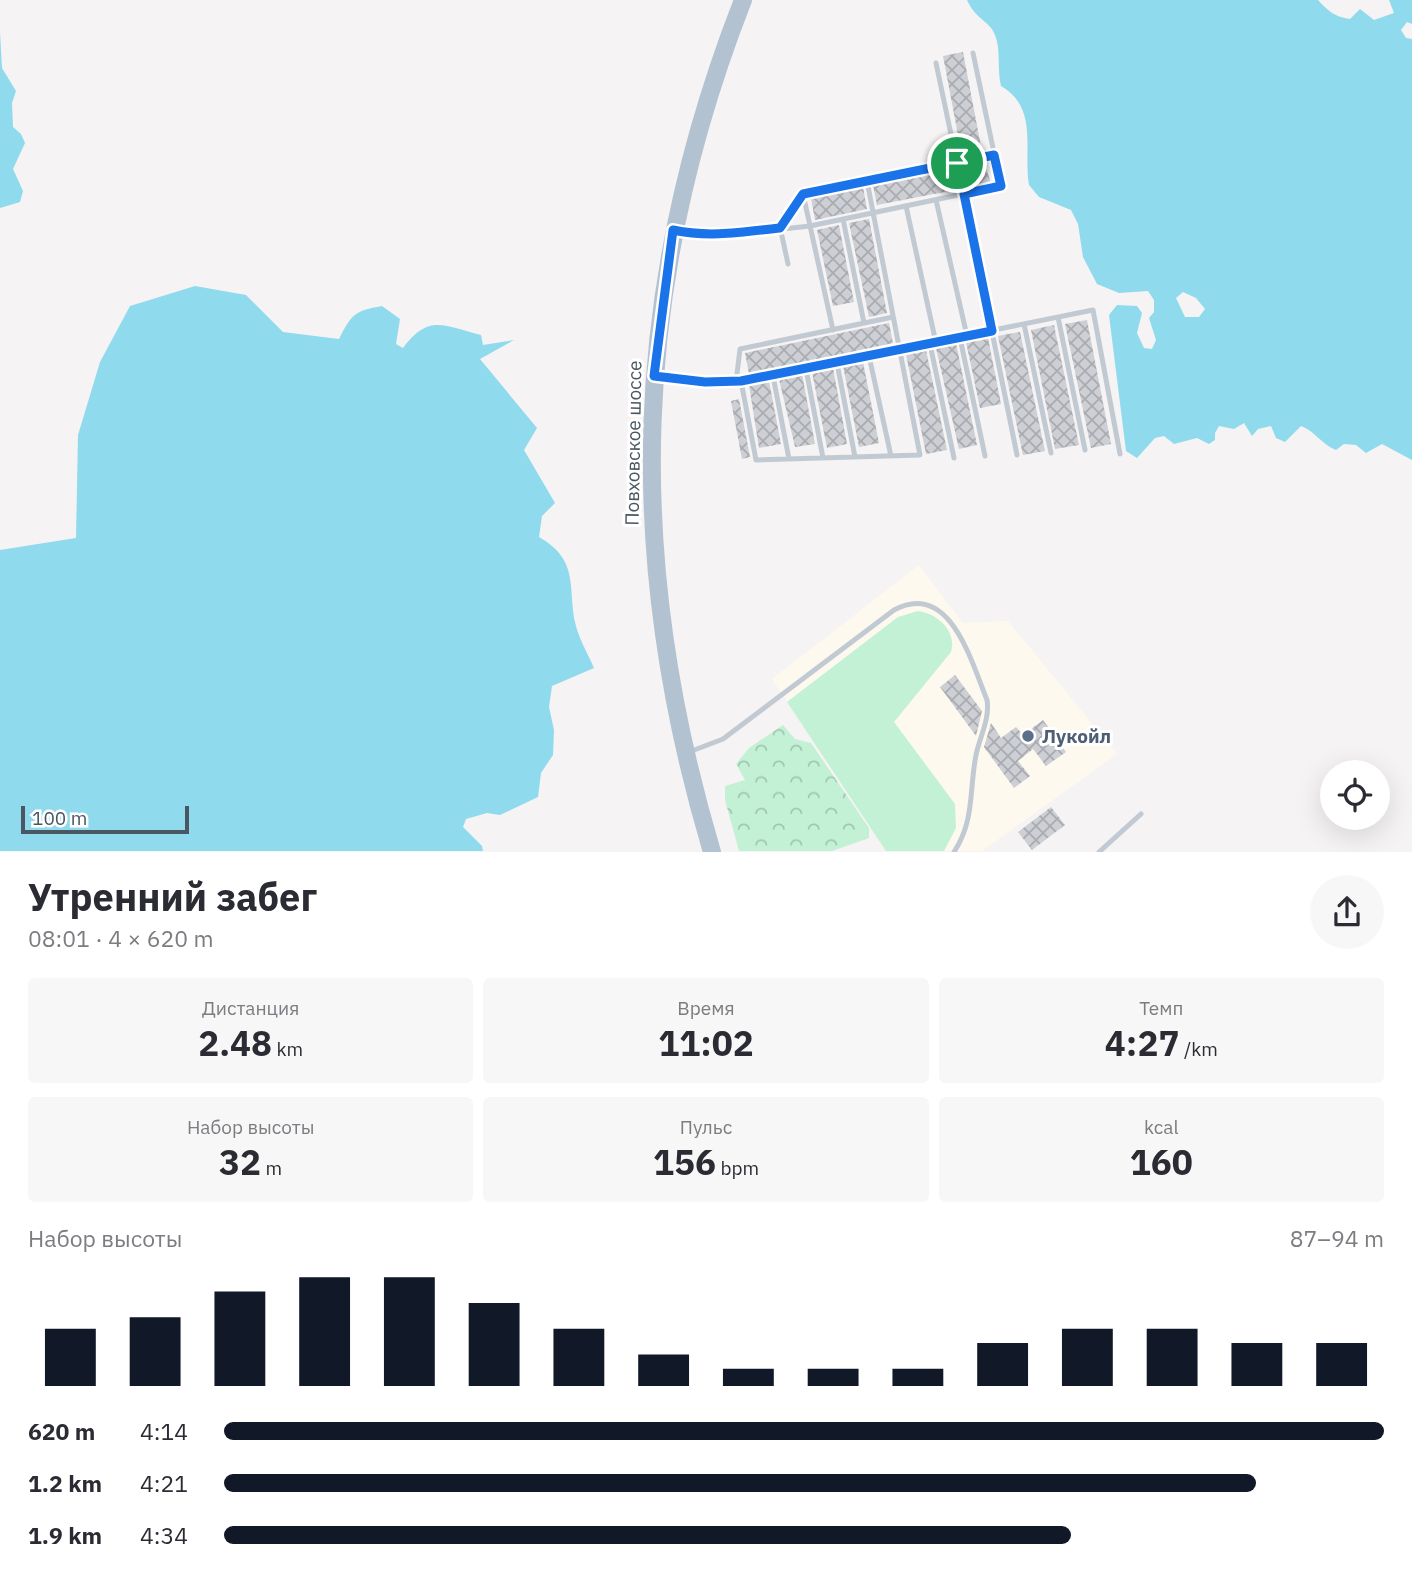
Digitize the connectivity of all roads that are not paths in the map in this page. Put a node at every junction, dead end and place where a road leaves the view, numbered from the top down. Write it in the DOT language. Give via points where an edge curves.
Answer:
graph roads {
  1 [pos="743,0"];
  2 [pos="973,53"];
  3 [pos="936,63"];
  4 [pos="994,155"];
  5 [pos="957,163"];
  6 [pos="867,181"];
  7 [pos="803,194"];
  8 [pos="964,194"];
  9 [pos="936,200"];
  10 [pos="906,206"];
  11 [pos="873,213"];
  12 [pos="843,219"];
  13 [pos="810,226"];
  14 [pos="780,228"];
  15 [pos="673,230"];
  16 [pos="788,264"];
  17 [pos="893,317"];
  18 [pos="1058,317"];
  19 [pos="864,323"];
  20 [pos="1024,324"];
  21 [pos="833,330"];
  22 [pos="992,331"];
  23 [pos="964,337"];
  24 [pos="933,343"];
  25 [pos="900,350"];
  26 [pos="869,356"];
  27 [pos="837,363"];
  28 [pos="806,369"];
  29 [pos="654,376"];
  30 [pos="773,376"];
  31 [pos="738,382"];
  32 [pos="1085,450"];
  33 [pos="1051,453"];
  34 [pos="1120,454"];
  35 [pos="1017,455"];
  36 [pos="891,456"];
  37 [pos="985,456"];
  38 [pos="855,457"];
  39 [pos="954,457"];
  40 [pos="823,458"];
  41 [pos="789,459"];
  42 [pos="685,754"];
  43 [pos="1141,814"];
  44 [pos="712,852"];
  45 [pos="954,852"];
  46 [pos="1099,852"];
  1 -- 15 [label="main road, Повховское шоссе" via="700,122"];
  2 -- 4 [label="lane"];
  3 -- 5 [label="lane"];
  4 -- 5 [label="lane"];
  4 -- 8 [label="lane" via="1001,186"];
  5 -- 6 [label="lane"];
  6 -- 7 [label="lane"];
  6 -- 11 [label="lane"];
  7 -- 13 [label="lane"];
  7 -- 14 [label="lane"];
  8 -- 9 [label="lane"];
  8 -- 22 [label="lane"];
  9 -- 10 [label="lane"];
  9 -- 23 [label="lane"];
  10 -- 11 [label="lane"];
  10 -- 24 [label="lane"];
  11 -- 12 [label="lane"];
  11 -- 17 [label="lane"];
  12 -- 13 [label="lane"];
  12 -- 19 [label="lane"];
  13 -- 14 [label="lane"];
  13 -- 21 [label="lane"];
  14 -- 15 [label="lane" via="720,236"];
  14 -- 16 [label="lane"];
  15 -- 29 [label="main road, Повховское шоссе"];
  17 -- 19 [label="lane"];
  17 -- 25 [label="lane"];
  18 -- 20 [label="lane"];
  18 -- 32 [label="lane"];
  18 -- 34 [label="lane" via="1093,310"];
  19 -- 21 [label="lane"];
  20 -- 22 [label="lane"];
  20 -- 33 [label="lane"];
  21 -- 31 [label="lane" via="740,349"];
  22 -- 23 [label="lane"];
  22 -- 35 [label="lane"];
  23 -- 24 [label="lane"];
  23 -- 37 [label="lane"];
  24 -- 25 [label="lane"];
  24 -- 39 [label="lane"];
  25 -- 26 [label="lane"];
  25 -- 36 [label="lane" via="920,455"];
  26 -- 27 [label="lane"];
  26 -- 36 [label="lane"];
  27 -- 28 [label="lane"];
  27 -- 38 [label="lane"];
  28 -- 30 [label="lane"];
  28 -- 40 [label="lane"];
  29 -- 31 [label="lane"];
  29 -- 42 [label="main road, Повховское шоссе" via="650,467 654,560"];
  30 -- 31 [label="lane"];
  30 -- 41 [label="lane"];
  31 -- 41 [label="lane" via="756,460"];
  36 -- 38 [label="lane"];
  38 -- 40 [label="lane"];
  40 -- 41 [label="lane"];
  42 -- 44 [label="main road, Повховское шоссе"];
  42 -- 45 [label="lane" via="723,739 894,610 928,603 957,632 989,711 974,771 971,818"];
  43 -- 46 [label="lane"];
}
